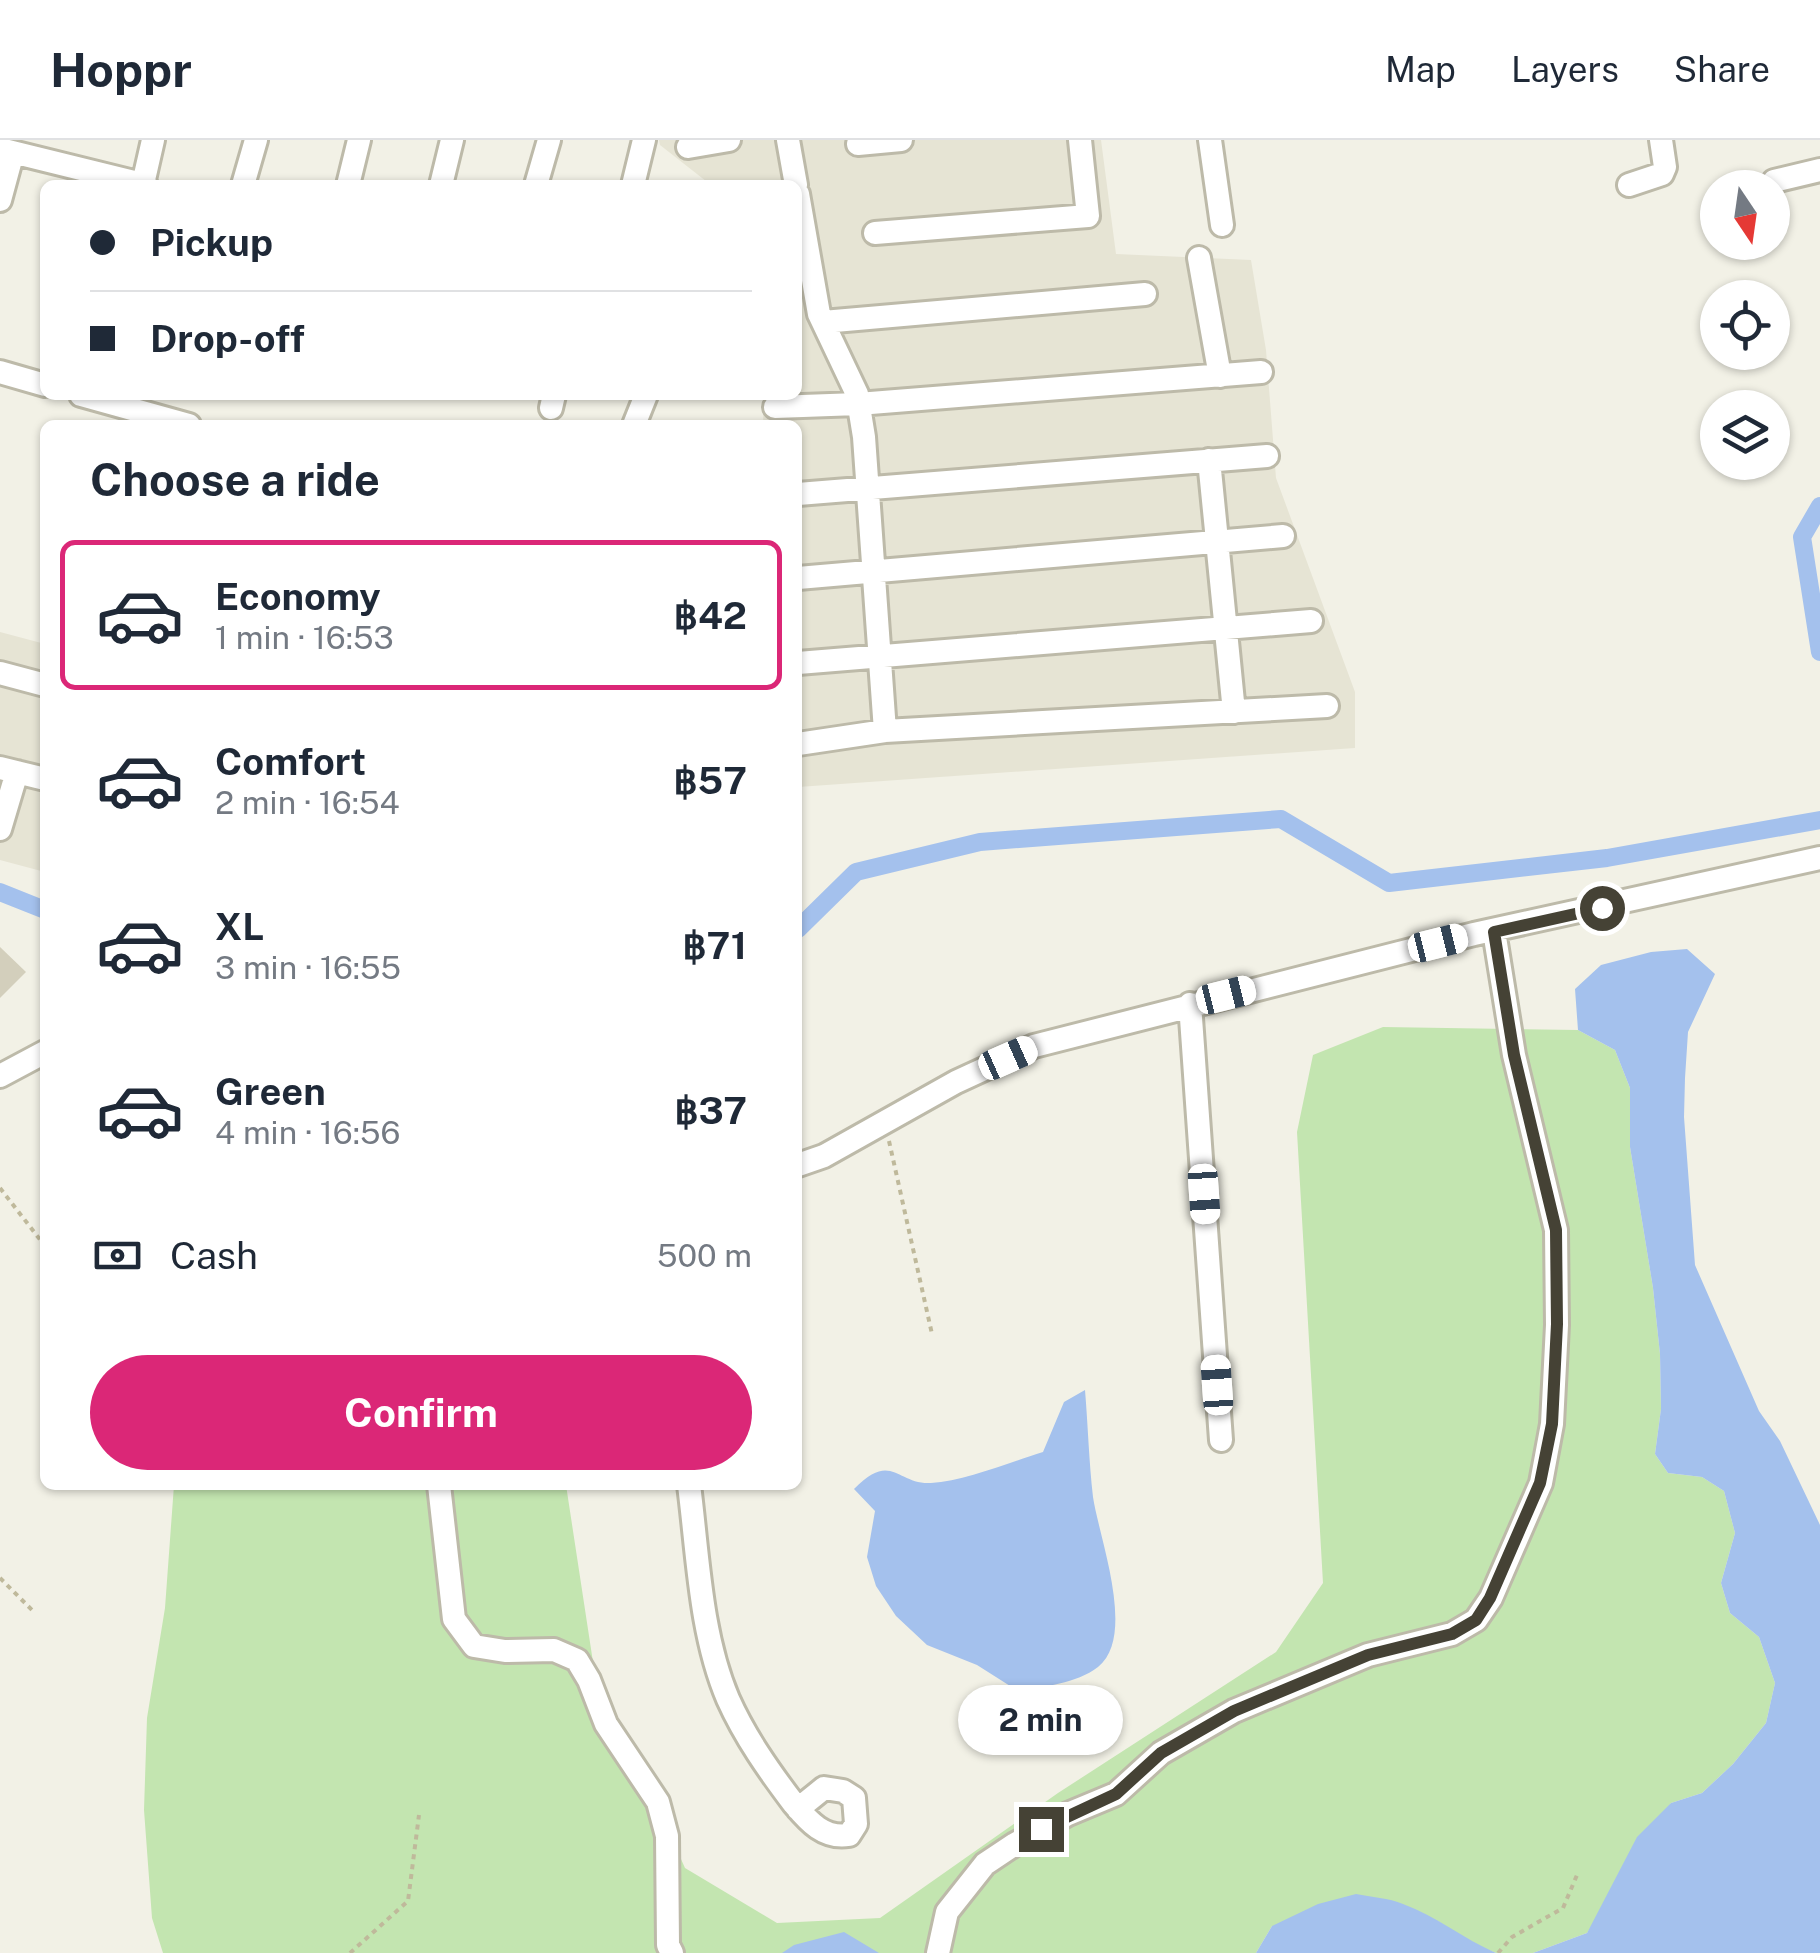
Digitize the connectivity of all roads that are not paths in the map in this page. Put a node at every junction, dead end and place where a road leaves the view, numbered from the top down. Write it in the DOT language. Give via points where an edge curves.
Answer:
graph roads {
  1 [pos="153,140"];
  2 [pos="256,140"];
  3 [pos="359,140"];
  4 [pos="452,140"];
  5 [pos="548,140"];
  6 [pos="644,140"];
  7 [pos="729,140"];
  8 [pos="788,140"];
  9 [pos="901,140"];
  10 [pos="1080,140"];
  11 [pos="1210,140"];
  12 [pos="1661,140"];
  13 [pos="858,144"];
  14 [pos="688,147"];
  15 [pos="6,150"];
  16 [pos="53,151"];
  17 [pos="1820,170"];
  18 [pos="1790,178"];
  19 [pos="104,180"];
  20 [pos="146,180"];
  21 [pos="244,180"];
  22 [pos="349,180"];
  23 [pos="442,180"];
  24 [pos="537,180"];
  25 [pos="634,180"];
  26 [pos="795,180"];
  27 [pos="1629,184"];
  28 [pos="0,200"];
  29 [pos="802,214"];
  30 [pos="1222,225"];
  31 [pos="875,234"];
  32 [pos="1198,258"];
  33 [pos="1144,294"];
  34 [pos="823,322"];
  35 [pos="0,372"];
  36 [pos="1261,372"];
  37 [pos="1220,376"];
  38 [pos="40,384"];
  39 [pos="99,400"];
  40 [pos="858,404"];
  41 [pos="775,407"];
  42 [pos="170,420"];
  43 [pos="1267,456"];
  44 [pos="1210,460"];
  45 [pos="868,487"];
  46 [pos="802,494"];
  47 [pos="1283,536"];
  48 [pos="1218,542"];
  49 [pos="874,572"];
  50 [pos="802,578"];
  51 [pos="1311,621"];
  52 [pos="1224,628"];
  53 [pos="880,658"];
  54 [pos="802,663"];
  55 [pos="0,673"];
  56 [pos="40,684"];
  57 [pos="1326,706"];
  58 [pos="1234,712"];
  59 [pos="885,731"];
  60 [pos="802,743"];
  61 [pos="8,770"];
  62 [pos="40,778"];
  63 [pos="0,829"];
  64 [pos="1820,858"];
  65 [pos="1494,932"];
  66 [pos="1190,1004"];
  67 [pos="40,1055"];
  68 [pos="0,1075"];
  69 [pos="802,1164"];
  70 [pos="1222,1440"];
  71 [pos="439,1490"];
  72 [pos="690,1490"];
  73 [pos="798,1809"];
  74 [pos="670,1949"];
  75 [pos="938,1953"];
  1 -- 20 [label="street"];
  2 -- 21 [label="street"];
  3 -- 22 [label="street"];
  4 -- 23 [label="street"];
  5 -- 24 [label="street"];
  6 -- 25 [label="street"];
  7 -- 14 [label="street"];
  8 -- 26 [label="street"];
  9 -- 13 [label="street"];
  10 -- 31 [label="street" via="1088,216"];
  11 -- 30 [label="street"];
  12 -- 27 [label="street" via="1662,174"];
  15 -- 16 [label="street"];
  15 -- 28 [label="street"];
  16 -- 19 [label="street"];
  17 -- 18 [label="street"];
  29 -- 34 [label="street"];
  32 -- 37 [label="street"];
  33 -- 34 [label="street"];
  34 -- 40 [label="street"];
  35 -- 38 [label="street"];
  36 -- 37 [label="street"];
  37 -- 40 [label="street"];
  39 -- 42 [label="street"];
  40 -- 41 [label="street"];
  40 -- 45 [label="street"];
  43 -- 44 [label="street"];
  44 -- 45 [label="street"];
  44 -- 48 [label="street"];
  45 -- 46 [label="street"];
  45 -- 49 [label="street"];
  47 -- 48 [label="street"];
  48 -- 49 [label="street"];
  48 -- 52 [label="street"];
  49 -- 50 [label="street"];
  49 -- 53 [label="street"];
  51 -- 52 [label="street"];
  52 -- 53 [label="street"];
  52 -- 58 [label="street"];
  53 -- 54 [label="street"];
  53 -- 59 [label="street"];
  55 -- 56 [label="street"];
  57 -- 58 [label="street"];
  58 -- 59 [label="street"];
  59 -- 60 [label="street"];
  61 -- 62 [label="street"];
  61 -- 63 [label="street"];
  64 -- 65 [label="street"];
  65 -- 66 [label="street"];
  65 -- 75 [label="street" via="1514,1055 1556,1230 1557,1324 1552,1424 1540,1483 1490,1598 1476,1620 1452,1634 1368,1655 1234,1711 1161,1753 1116,1794 1015,1844 985,1864 947,1912"];
  66 -- 69 [label="street" via="1034,1046"];
  66 -- 70 [label="street"];
  67 -- 68 [label="street"];
  71 -- 74 [label="street" via="454,1619 474,1646 554,1650 577,1660 606,1724 658,1802 667,1836"];
  72 -- 73 [label="street" via="709,1634 728,1698"];
}
